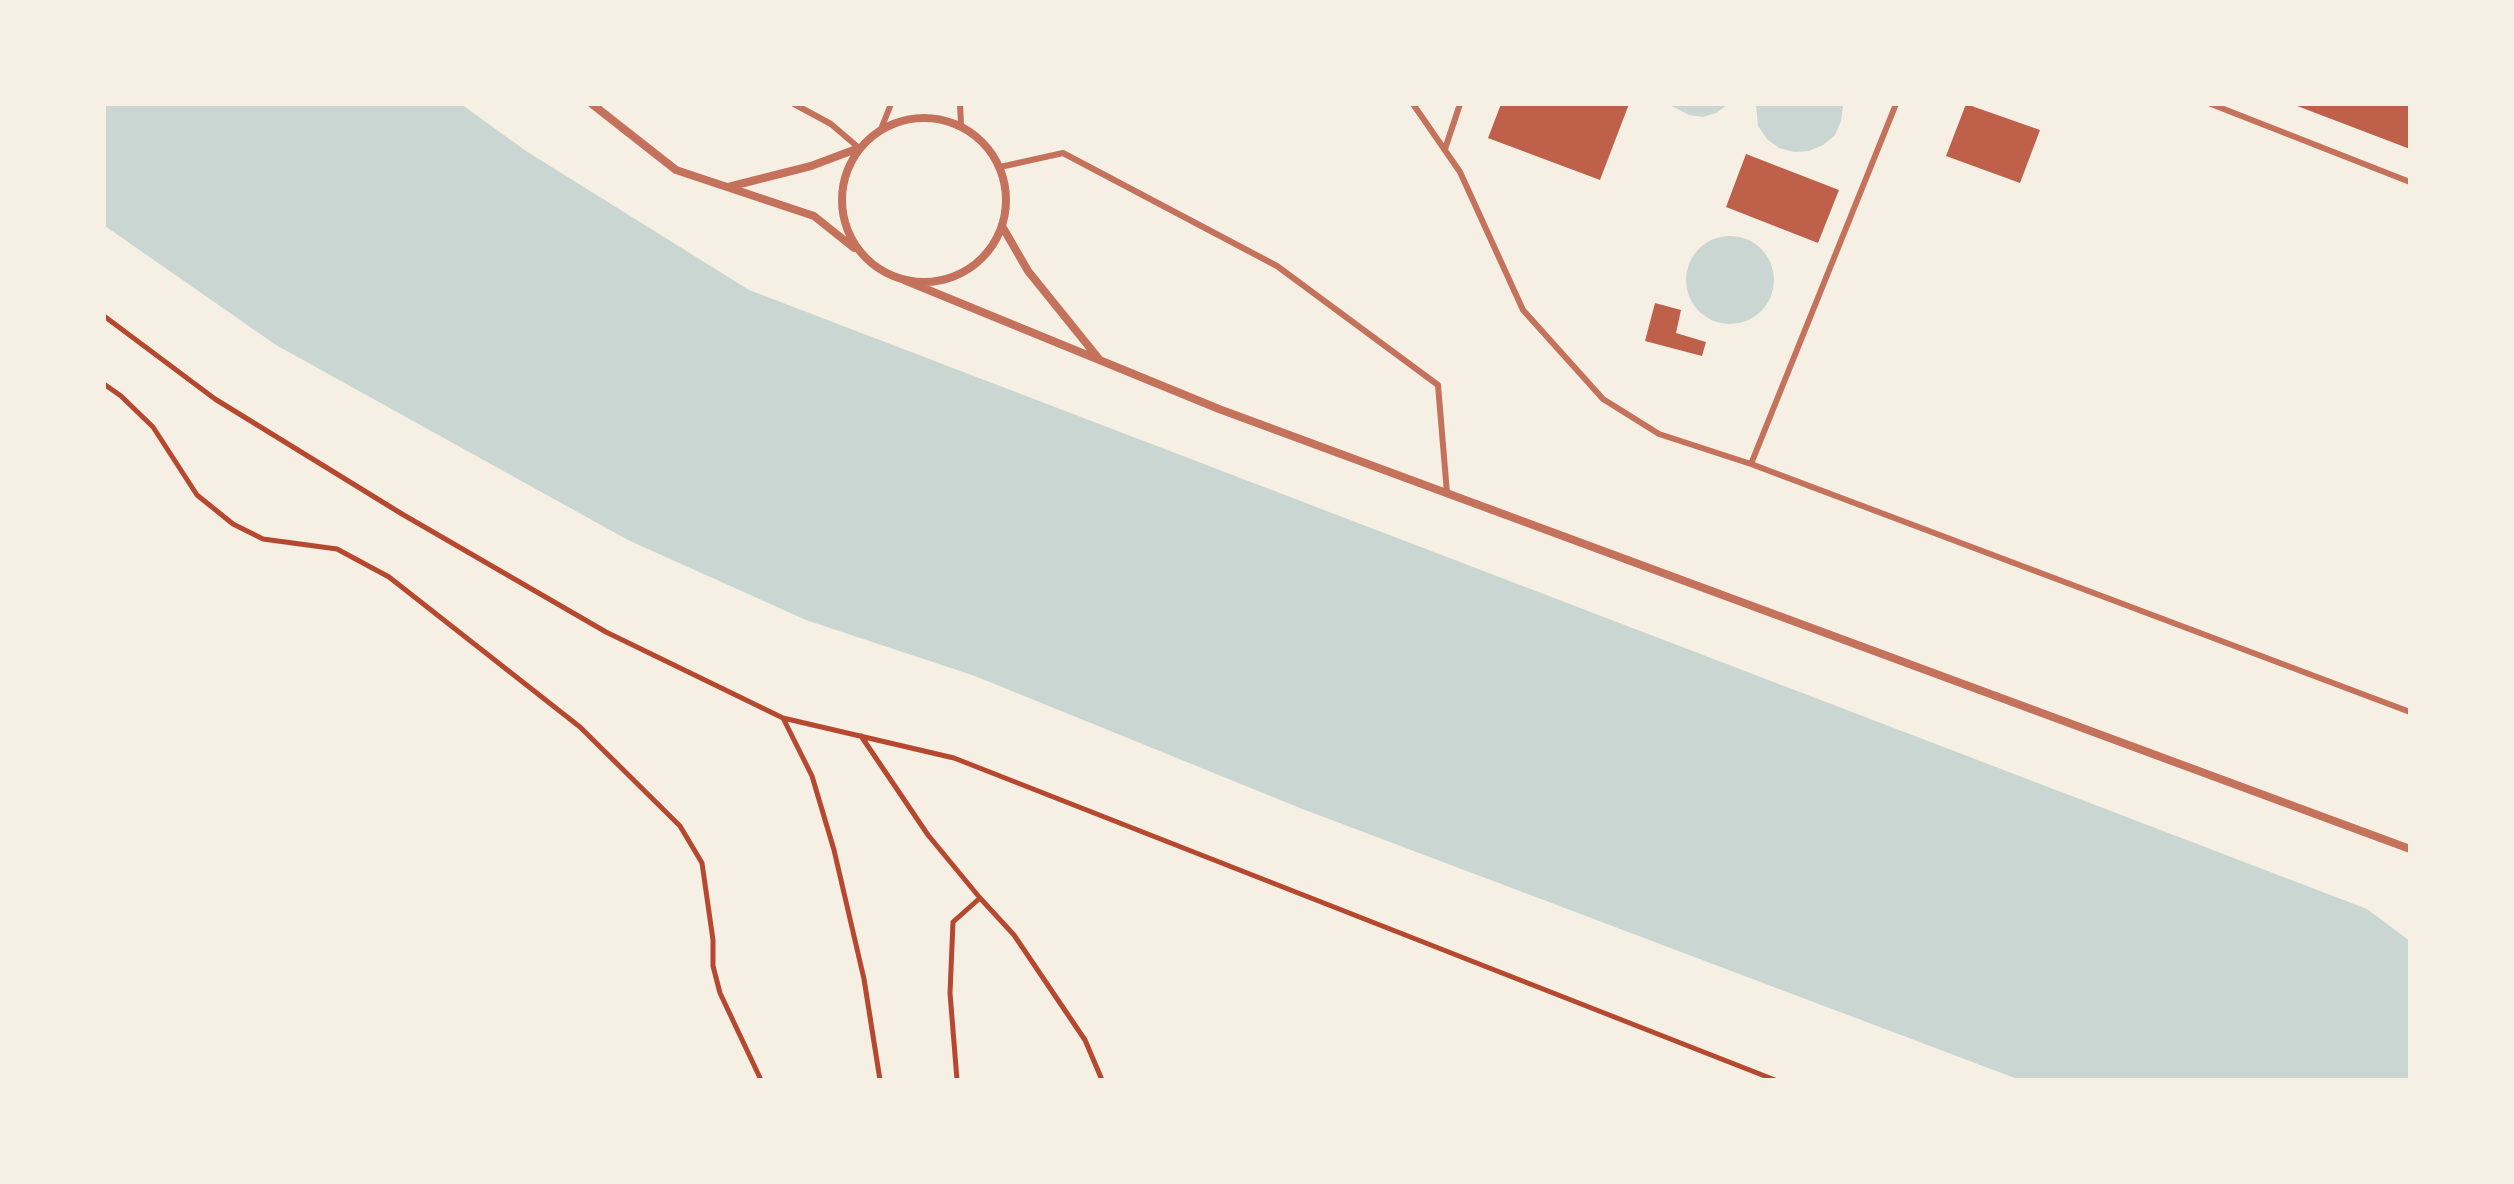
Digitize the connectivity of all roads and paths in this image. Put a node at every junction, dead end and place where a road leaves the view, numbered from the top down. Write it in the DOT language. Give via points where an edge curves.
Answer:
graph roads {
  1 [pos="592,104"];
  2 [pos="794,104"];
  3 [pos="891,104"];
  4 [pos="960,104"];
  5 [pos="1413,104"];
  6 [pos="1460,104"];
  7 [pos="1896,104"];
  8 [pos="2211,104"];
  9 [pos="961,125"];
  10 [pos="881,129"];
  11 [pos="859,148"];
  12 [pos="1445,149"];
  13 [pos="1000,167"];
  14 [pos="2410,182"];
  15 [pos="727,187"];
  16 [pos="1002,226"];
  17 [pos="858,251"];
  18 [pos="904,280"];
  19 [pos="104,316"];
  20 [pos="1099,360"];
  21 [pos="104,384"];
  22 [pos="1751,464"];
  23 [pos="1447,493"];
  24 [pos="2410,712"];
  25 [pos="783,718"];
  26 [pos="861,736"];
  27 [pos="2410,849"];
  28 [pos="980,898"];
  29 [pos="761,1080"];
  30 [pos="880,1080"];
  31 [pos="957,1080"];
  32 [pos="1102,1080"];
  33 [pos="1775,1080"];
  1 -- 15 [label="street" via="676,170"];
  2 -- 11 [label="lane" via="831,124"];
  3 -- 10 [label="lane"];
  4 -- 9 [label="lane"];
  5 -- 12 [label="lane"];
  6 -- 12 [label="lane"];
  7 -- 22 [label="lane"];
  8 -- 14 [label="lane"];
  9 -- 10 [label="street" via="934,117 906,119"];
  9 -- 13 [label="street" via="982,141"];
  10 -- 11 [label="street"];
  11 -- 15 [label="street"];
  11 -- 17 [label="street" via="846,172 841,199 845,227"];
  12 -- 22 [label="lane" via="1523,310 1603,399 1659,434"];
  13 -- 16 [label="street" via="1006,187"];
  13 -- 23 [label="lane" via="1063,153 1277,266 1438,385"];
  15 -- 17 [label="street" via="814,216"];
  16 -- 18 [label="street" via="981,260 959,276 931,283"];
  16 -- 20 [label="street" via="1028,271"];
  17 -- 18 [label="street" via="878,269"];
  18 -- 20 [label="street"];
  19 -- 25 [label="path" via="215,399 402,514 606,632"];
  20 -- 23 [label="street"];
  21 -- 29 [label="path" via="153,427 197,495 233,524 263,539 337,549 389,577 580,727 680,826 702,863 720,993"];
  22 -- 24 [label="lane"];
  23 -- 27 [label="street"];
  25 -- 26 [label="path"];
  25 -- 30 [label="path" via="812,776 834,850 864,979"];
  26 -- 28 [label="path" via="928,835"];
  26 -- 33 [label="path" via="954,758"];
  28 -- 31 [label="path" via="953,922 950,993"];
  28 -- 32 [label="path" via="1014,935 1085,1040"];
}
